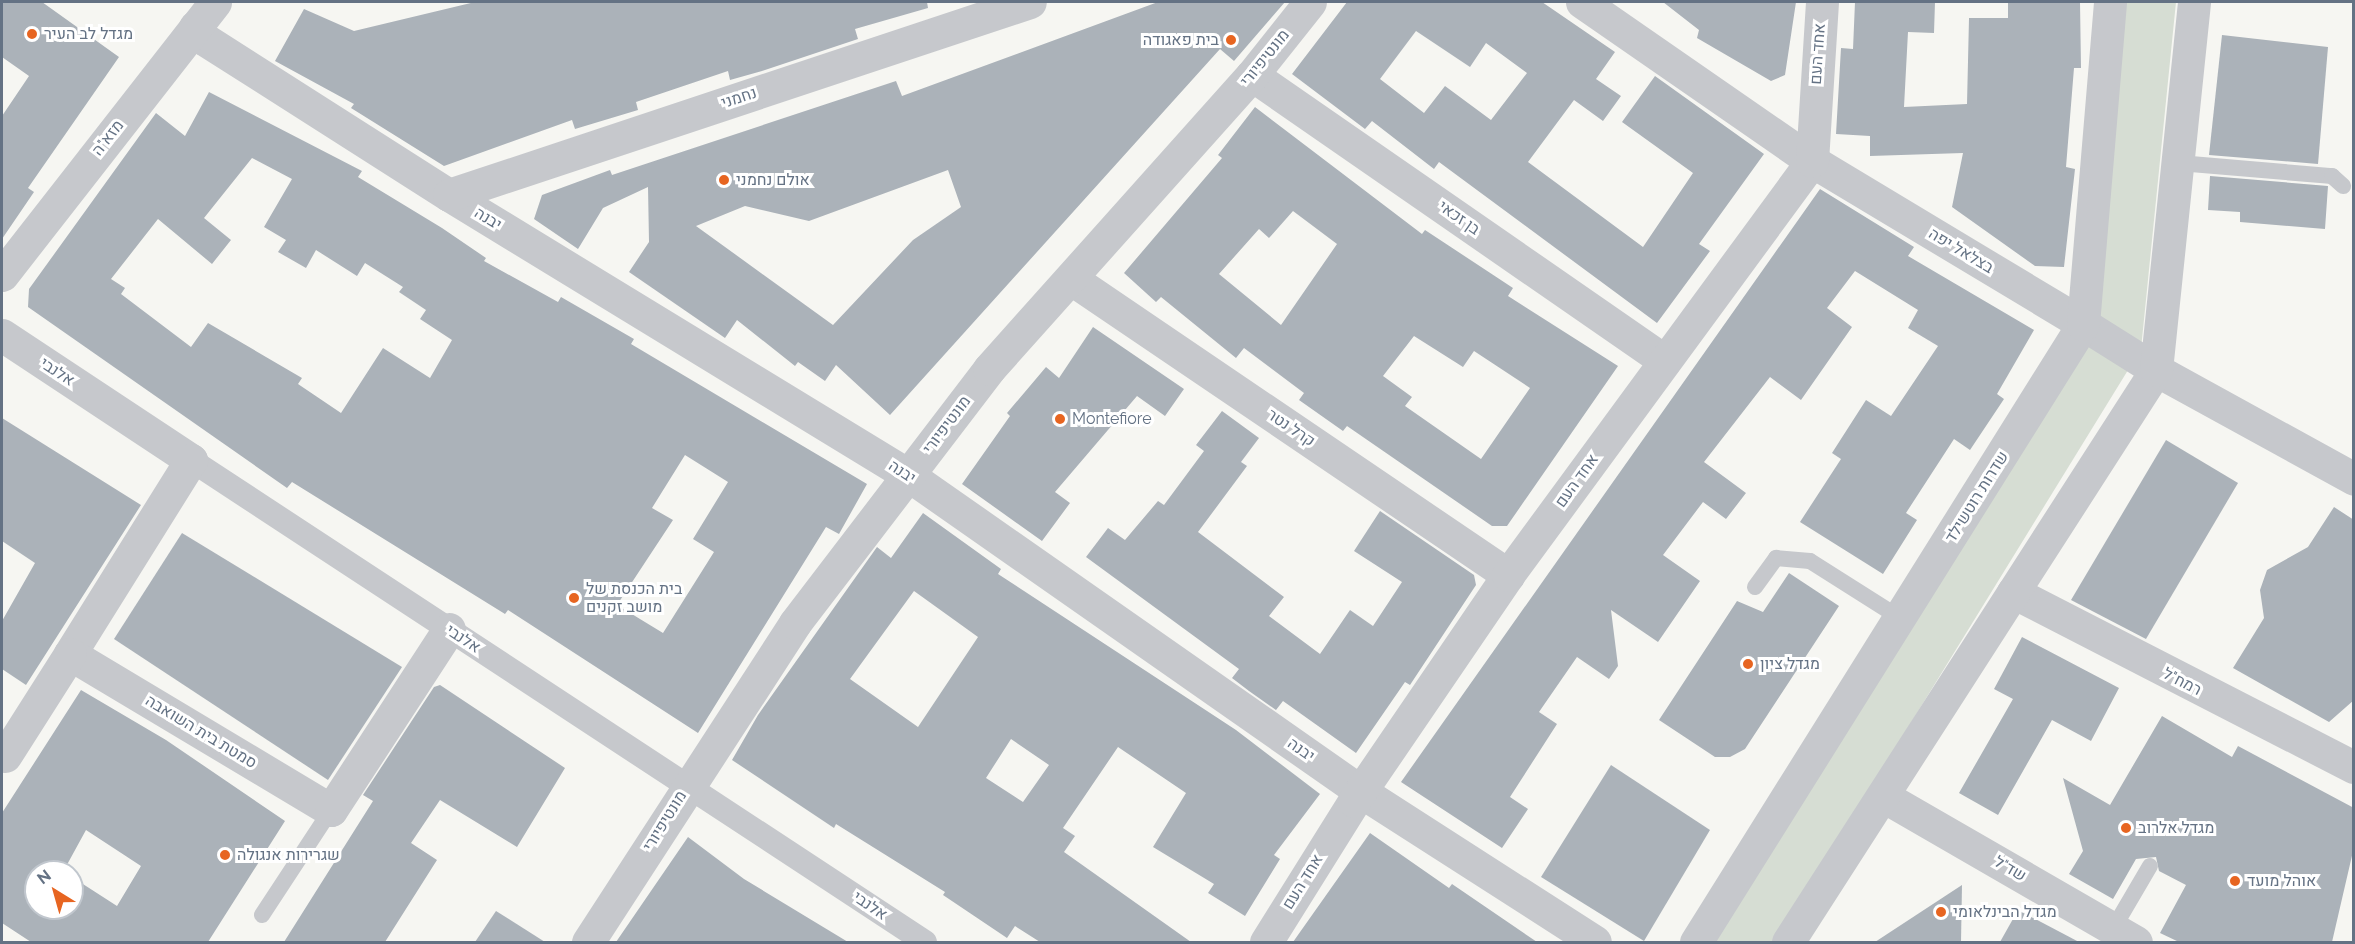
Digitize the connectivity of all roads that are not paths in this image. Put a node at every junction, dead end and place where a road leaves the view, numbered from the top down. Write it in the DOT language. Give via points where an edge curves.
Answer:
graph roads {
  1 [pos="215,2"];
  2 [pos="1030,2"];
  3 [pos="1310,2"];
  4 [pos="1582,2"];
  5 [pos="1822,2"];
  6 [pos="2110,2"];
  7 [pos="2194,2"];
  8 [pos="195,27"];
  9 [pos="1252,75"];
  10 [pos="1812,161"];
  11 [pos="2179,163"];
  12 [pos="2343,186"];
  13 [pos="449,195"];
  14 [pos="2,275"];
  15 [pos="1073,280"];
  16 [pos="2071,325"];
  17 [pos="2,335"];
  18 [pos="1665,361"];
  19 [pos="2156,370"];
  20 [pos="191,460"];
  21 [pos="908,475"];
  22 [pos="2354,479"];
  23 [pos="1508,575"];
  24 [pos="1755,588"];
  25 [pos="2013,592"];
  26 [pos="1900,618"];
  27 [pos="449,629"];
  28 [pos="70,654"];
  29 [pos="6,756"];
  30 [pos="2354,766"];
  31 [pos="687,785"];
  32 [pos="1360,791"];
  33 [pos="1883,796"];
  34 [pos="331,810"];
  35 [pos="2150,866"];
  36 [pos="262,915"];
  37 [pos="2125,936"];
  38 [pos="588,942"];
  39 [pos="925,942"];
  40 [pos="1266,942"];
  41 [pos="1595,942"];
  42 [pos="1696,942"];
  43 [pos="1788,942"];
  1 -- 8 [label="street, מזא\"ה"];
  2 -- 13 [label="street, נחמני"];
  3 -- 9 [label="street, מונטיפיורי"];
  4 -- 10 [label="street, בצלאל יפה"];
  5 -- 10 [label="street, אחד העם"];
  6 -- 16 [label="street, שדרות רוטשילד"];
  7 -- 11 [label="street"];
  8 -- 13 [label="street, יבנה" via="204,39"];
  8 -- 14 [label="street, מזא\"ה"];
  9 -- 15 [label="street, מונטיפיורי"];
  9 -- 18 [label="street, בן זכאי"];
  10 -- 16 [label="street, בצלאל יפה"];
  10 -- 18 [label="street, אחד העם"];
  11 -- 12 [label="lane" via="2332,176"];
  11 -- 19 [label="street"];
  13 -- 21 [label="street, יבנה"];
  15 -- 21 [label="street, מונטיפיורי" via="989,369"];
  15 -- 23 [label="street, קרל נטר"];
  16 -- 19 [label="street, בצלאל יפה"];
  16 -- 26 [label="street, שדרות רוטשילד"];
  17 -- 20 [label="street, אלנבי"];
  18 -- 23 [label="street, אחד העם"];
  19 -- 22 [label="street, בצלאל יפה"];
  19 -- 25 [label="street"];
  20 -- 27 [label="street, אלנבי"];
  20 -- 28 [label="street"];
  21 -- 31 [label="street, מונטיפיורי" via="795,623"];
  21 -- 32 [label="street, יבנה"];
  23 -- 32 [label="street, אחד העם"];
  24 -- 26 [label="lane" via="1776,558 1810,561"];
  25 -- 30 [label="street, רמח\"ל" via="2182,682"];
  25 -- 33 [label="street"];
  26 -- 42 [label="street, שדרות רוטשילד"];
  27 -- 31 [label="street, אלנבי"];
  27 -- 34 [label="street"];
  28 -- 29 [label="street"];
  28 -- 34 [label="street, סמטת בית השואבה"];
  31 -- 38 [label="street, מונטיפיורי" via="603,901"];
  31 -- 39 [label="street, אלנבי"];
  32 -- 40 [label="street, אחד העם"];
  32 -- 41 [label="street, יבנה"];
  33 -- 37 [label="street, שד\"ל"];
  33 -- 43 [label="street"];
  34 -- 36 [label="lane"];
  35 -- 37 [label="lane"];
}
